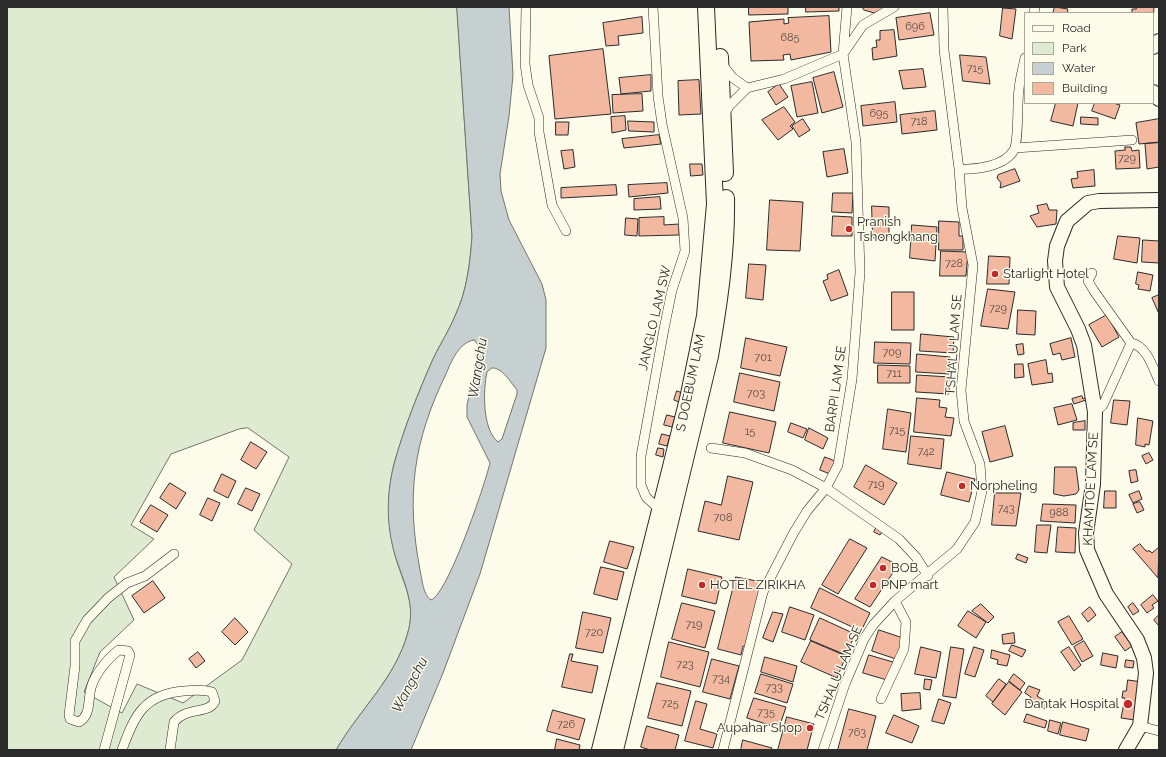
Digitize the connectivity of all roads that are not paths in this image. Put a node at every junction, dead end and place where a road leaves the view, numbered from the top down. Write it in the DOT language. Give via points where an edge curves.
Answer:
graph roads {
  1 [pos="526,7"];
  2 [pos="653,7"];
  3 [pos="706,7"];
  4 [pos="717,7"];
  5 [pos="847,7"];
  6 [pos="894,7"];
  7 [pos="943,7"];
  8 [pos="842,54"];
  9 [pos="720,61"];
  10 [pos="1024,63"];
  11 [pos="747,88"];
  12 [pos="724,116"];
  13 [pos="1132,140"];
  14 [pos="1015,148"];
  15 [pos="959,169"];
  16 [pos="1159,200"];
  17 [pos="566,231"];
  18 [pos="1092,273"];
  19 [pos="1131,343"];
  20 [pos="1159,381"];
  21 [pos="1094,412"];
  22 [pos="711,448"];
  23 [pos="826,488"];
  24 [pos="660,510"];
  25 [pos="174,554"];
  26 [pos="928,576"];
  27 [pos="895,601"];
  28 [pos="881,699"];
  29 [pos="1140,726"];
  30 [pos="1159,731"];
  31 [pos="104,750"];
  32 [pos="122,750"];
  33 [pos="170,750"];
  34 [pos="600,750"];
  35 [pos="615,750"];
  36 [pos="723,750"];
  37 [pos="823,750"];
  38 [pos="1126,750"];
  1 -- 17 [label="street" via="528,85 539,118 539,132 552,206"];
  2 -- 24 [label="street, JANGLO LAM SW" via="658,96 683,218 685,251 672,290 641,456 641,484 646,497"];
  3 -- 24 [label="highway, S DOEBUM LAM" via="714,166 713,241 705,316 688,399"];
  4 -- 9 [label="highway, S DOEBUM LAM"];
  5 -- 8 [label="street, BARPI LAM SE"];
  6 -- 8 [label="street" via="863,25"];
  7 -- 15 [label="street, TSHALU LAM SE" via="944,50"];
  8 -- 11 [label="street" via="784,79"];
  8 -- 23 [label="street, BARPI LAM SE" via="856,142 860,272 852,379 838,465"];
  9 -- 11 [label="street" via="733,78"];
  9 -- 12 [label="highway, S DOEBUM LAM"];
  10 -- 14 [label="street" via="1019,88"];
  11 -- 12 [label="street" via="730,105"];
  12 -- 35 [label="highway, S DOEBUM LAM" via="726,204 717,316 710,356"];
  13 -- 14 [label="street"];
  14 -- 15 [label="street" via="1007,159 996,164 967,170"];
  15 -- 26 [label="street, TSHALU LAM SE" via="962,208 973,264 961,390 964,421 980,464 982,491 975,522 957,549"];
  16 -- 21 [label="main road, KHAMTOE LAM SE" via="1088,202 1067,221 1057,246 1055,261 1058,286 1084,345"];
  18 -- 19 [label="street" via="1088,281"];
  19 -- 20 [label="street" via="1146,354"];
  19 -- 21 [label="street" via="1103,405"];
  21 -- 29 [label="main road, KHAMTOE LAM SE" via="1093,484 1086,533 1087,550 1106,594 1137,640 1144,658 1146,673"];
  22 -- 23 [label="street" via="745,453 792,470"];
  23 -- 26 [label="street" via="900,539"];
  23 -- 36 [label="street, BARPI LAM SE" via="807,511 793,534 764,592"];
  24 -- 34 [label="highway, S DOEBUM LAM"];
  25 -- 31 [label="street" via="145,576 127,583 108,598 87,620 75,641 75,666 69,715 75,722 85,718 92,685 108,659 119,650 128,651 130,655"];
  26 -- 27 [label="street, TSHALU LAM SE"];
  27 -- 28 [label="street" via="906,622 904,649"];
  27 -- 37 [label="street, TSHALU LAM SE" via="864,639 845,684"];
  29 -- 30 [label="street"];
  29 -- 38 [label="main road, KHAMTOE LAM SE"];
  32 -- 33 [label="street" via="130,725 153,700 168,692 212,692 215,701 213,705 186,712 174,722"];
}
